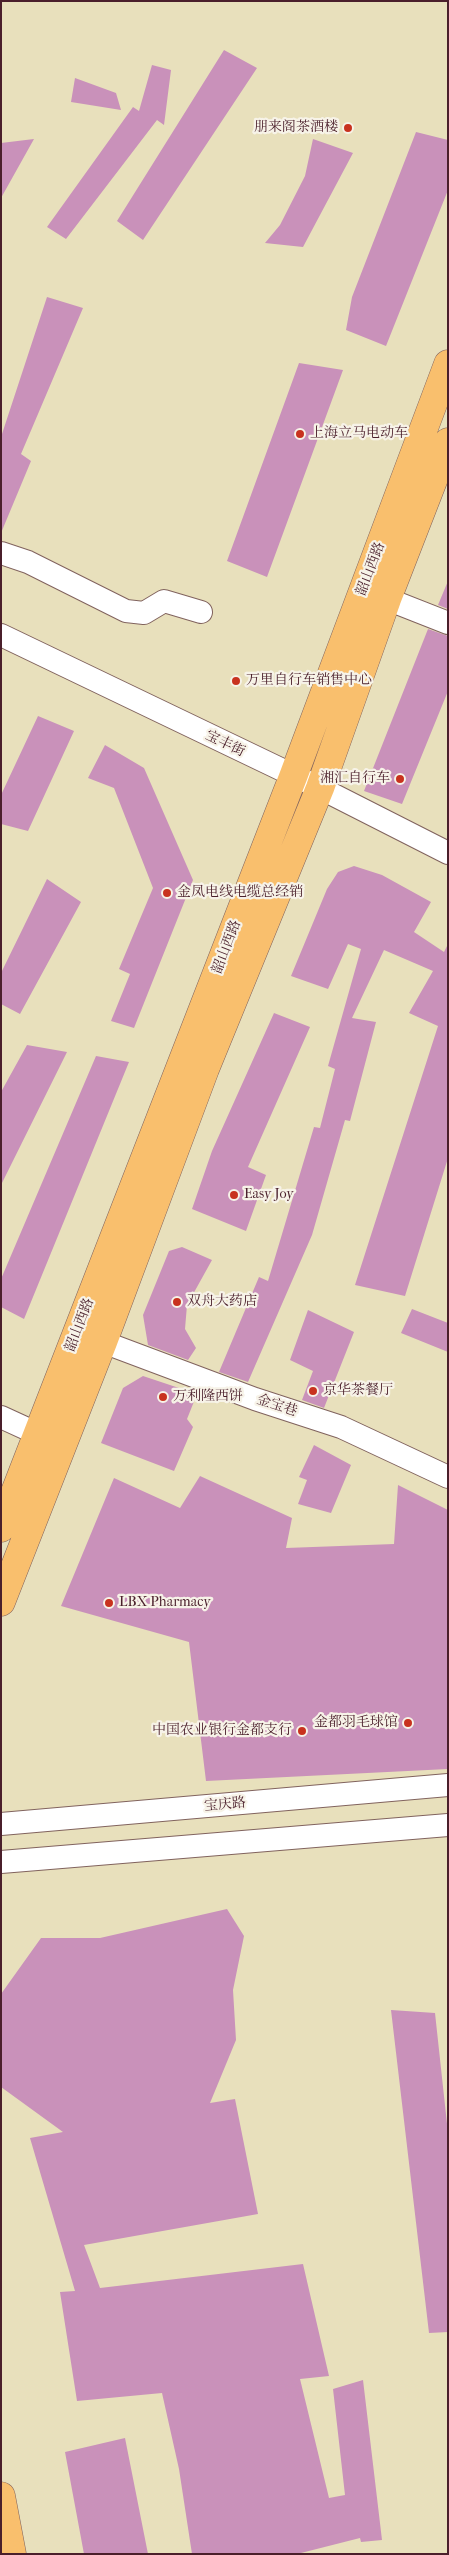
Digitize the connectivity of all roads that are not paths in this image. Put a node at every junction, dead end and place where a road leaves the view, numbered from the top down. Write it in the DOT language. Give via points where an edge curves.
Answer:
graph roads {
  1 [pos="448,364"];
  2 [pos="448,442"];
  3 [pos="1,553"];
  4 [pos="387,599"];
  5 [pos="201,612"];
  6 [pos="448,622"];
  7 [pos="1,635"];
  8 [pos="293,777"];
  9 [pos="320,788"];
  10 [pos="448,853"];
  11 [pos="103,1342"];
  12 [pos="1,1417"];
  13 [pos="38,1434"];
  14 [pos="448,1476"];
  15 [pos="1,1528"];
  16 [pos="1,1602"];
  17 [pos="448,1785"];
  18 [pos="1,1824"];
  19 [pos="448,1825"];
  20 [pos="1,1862"];
  21 [pos="1,2496"];
  22 [pos="12,2554"];
  1 -- 8 [label="main road, 韶山西路"];
  2 -- 4 [label="main road, 韶山西路"];
  3 -- 5 [label="street" via="28,562 126,611 144,613 164,602"];
  4 -- 6 [label="street"];
  4 -- 9 [label="main road, 韶山西路"];
  7 -- 8 [label="street, 宝丰街"];
  8 -- 9 [label="street, 宝丰街"];
  8 -- 13 [label="main road, 韶山西路"];
  9 -- 10 [label="street, 宝丰街"];
  9 -- 11 [label="main road, 韶山西路" via="205,1069"];
  11 -- 14 [label="street, 金宝巷" via="255,1399 341,1427"];
  11 -- 16 [label="main road, 韶山西路"];
  12 -- 13 [label="street"];
  13 -- 15 [label="main road, 韶山西路"];
  17 -- 18 [label="street, 宝庆路"];
  19 -- 20 [label="street"];
  21 -- 22 [label="main road"];
}
